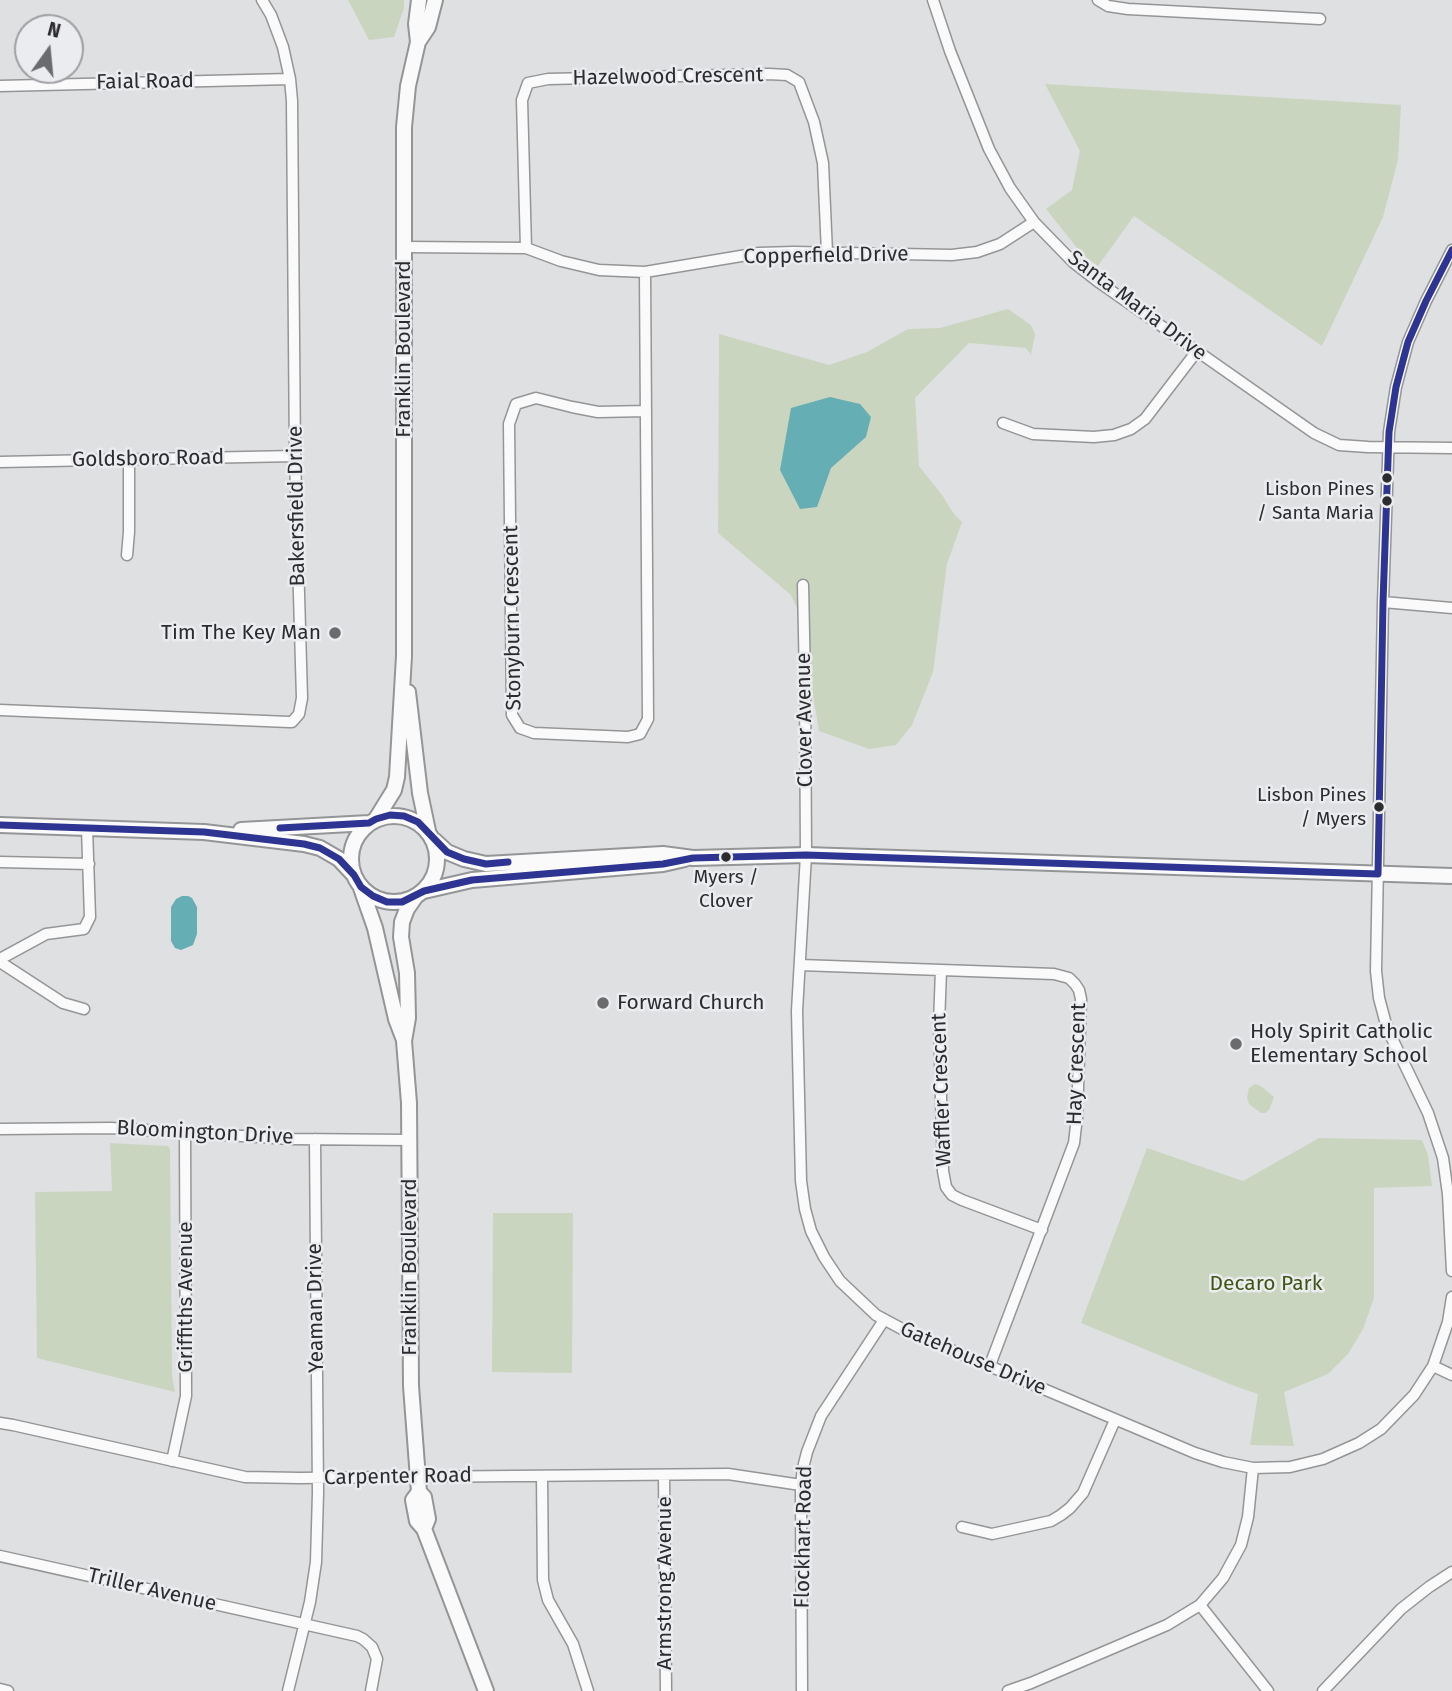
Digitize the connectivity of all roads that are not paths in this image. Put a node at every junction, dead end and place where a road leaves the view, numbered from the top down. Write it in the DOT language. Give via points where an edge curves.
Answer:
graph roads {
  1 [pos="262,0"];
  2 [pos="419,0"];
  3 [pos="435,0"];
  4 [pos="933,0"];
  5 [pos="1098,0"];
  6 [pos="1320,19"];
  7 [pos="418,43"];
  8 [pos="290,79"];
  9 [pos="0,86"];
  10 [pos="1034,222"];
  11 [pos="405,247"];
  12 [pos="526,248"];
  13 [pos="1452,250"];
  14 [pos="827,253"];
  15 [pos="645,272"];
  16 [pos="1197,351"];
  17 [pos="646,411"];
  18 [pos="1003,423"];
  19 [pos="1388,447"];
  20 [pos="1452,448"];
  21 [pos="295,456"];
  22 [pos="130,460"];
  23 [pos="0,462"];
  24 [pos="127,555"];
  25 [pos="803,585"];
  26 [pos="1383,602"];
  27 [pos="1452,608"];
  28 [pos="404,656"];
  29 [pos="0,710"];
  30 [pos="372,821"];
  31 [pos="0,825"];
  32 [pos="88,828"];
  33 [pos="204,832"];
  34 [pos="431,836"];
  35 [pos="806,855"];
  36 [pos="693,858"];
  37 [pos="0,862"];
  38 [pos="89,864"];
  39 [pos="1378,874"];
  40 [pos="1452,876"];
  41 [pos="357,881"];
  42 [pos="420,894"];
  43 [pos="0,961"];
  44 [pos="800,965"];
  45 [pos="942,970"];
  46 [pos="84,1009"];
  47 [pos="404,1041"];
  48 [pos="0,1129"];
  49 [pos="185,1133"];
  50 [pos="315,1139"];
  51 [pos="409,1140"];
  52 [pos="1448,1157"];
  53 [pos="1042,1230"];
  54 [pos="1452,1271"];
  55 [pos="1452,1297"];
  56 [pos="884,1320"];
  57 [pos="990,1365"];
  58 [pos="1433,1366"];
  59 [pos="1452,1375"];
  60 [pos="1115,1420"];
  61 [pos="0,1423"];
  62 [pos="172,1461"];
  63 [pos="1253,1468"];
  64 [pos="664,1475"];
  65 [pos="542,1476"];
  66 [pos="418,1477"];
  67 [pos="318,1478"];
  68 [pos="801,1485"];
  69 [pos="962,1527"];
  70 [pos="0,1556"];
  71 [pos="1452,1572"];
  72 [pos="1200,1605"];
  73 [pos="305,1625"];
  74 [pos="0,1689"];
  75 [pos="8,1691"];
  76 [pos="288,1691"];
  77 [pos="371,1691"];
  78 [pos="486,1691"];
  79 [pos="588,1691"];
  80 [pos="666,1691"];
  81 [pos="802,1691"];
  82 [pos="1008,1691"];
  83 [pos="1268,1691"];
  84 [pos="1323,1691"];
  1 -- 8 [label="street, Bakersfield Drive"];
  2 -- 7 [label="main road, Franklin Boulevard"];
  3 -- 7 [label="main road, Franklin Boulevard"];
  4 -- 10 [label="street, Santa Maria Drive" via="989,149"];
  5 -- 6 [label="street" via="1128,9"];
  7 -- 11 [label="main road, Franklin Boulevard" via="404,127"];
  8 -- 9 [label="street, Faial Road"];
  8 -- 21 [label="street, Bakersfield Drive"];
  10 -- 14 [label="street, Copperfield Drive" via="977,253"];
  10 -- 16 [label="street, Santa Maria Drive" via="1073,262"];
  11 -- 12 [label="street, Copperfield Drive"];
  11 -- 28 [label="main road, Franklin Boulevard"];
  12 -- 14 [label="street, Hazelwood Crescent" via="522,100 528,83 769,74 787,75 799,82 814,122 823,163"];
  12 -- 15 [label="street, Copperfield Drive" via="599,270"];
  13 -- 19 [label="street" via="1408,342"];
  14 -- 15 [label="street, Copperfield Drive" via="759,253"];
  15 -- 17 [label="street, Stonyburn Crescent"];
  16 -- 18 [label="street" via="1145,419 1114,435 1033,434"];
  16 -- 19 [label="street, Santa Maria Drive" via="1314,433 1339,445"];
  17 -- 17 [label="street, Stonyburn Crescent" via="598,412 536,398 516,404 509,424 512,715 520,728 534,733 628,737 640,734 648,719"];
  19 -- 20 [label="street, Santa Maria Drive"];
  19 -- 26 [label="street"];
  21 -- 22 [label="street, Goldsboro Road"];
  21 -- 29 [label="street, Bakersfield Drive" via="302,698 292,722"];
  22 -- 23 [label="street, Goldsboro Road"];
  22 -- 24 [label="street"];
  25 -- 35 [label="street, Clover Avenue"];
  26 -- 27 [label="street"];
  26 -- 39 [label="street"];
  28 -- 30 [label="main road, Franklin Boulevard" via="397,778"];
  28 -- 34 [label="main road, Franklin Boulevard" via="420,793"];
  30 -- 33 [label="main road"];
  30 -- 34 [label="main road" via="404,816 418,822"];
  30 -- 41 [label="main road" via="360,831 351,852"];
  31 -- 32 [label="main road"];
  32 -- 33 [label="main road"];
  32 -- 38 [label="street"];
  33 -- 41 [label="main road" via="320,848 339,859"];
  34 -- 36 [label="main road" via="447,852 486,863 663,854"];
  34 -- 42 [label="main road" via="438,853 437,867"];
  35 -- 36 [label="main road"];
  35 -- 39 [label="main road"];
  35 -- 44 [label="street, Gatehouse Drive"];
  36 -- 42 [label="main road" via="472,880"];
  37 -- 38 [label="street"];
  38 -- 43 [label="street" via="90,917 83,929 46,934"];
  39 -- 40 [label="main road"];
  39 -- 52 [label="street" via="1379,998 1387,1028"];
  41 -- 42 [label="main road" via="373,897 387,902 402,902"];
  41 -- 47 [label="main road, Franklin Boulevard" via="375,928"];
  42 -- 47 [label="main road, Franklin Boulevard" via="402,922 408,1018"];
  43 -- 46 [label="street" via="63,1003"];
  44 -- 45 [label="street, Hay Crescent"];
  44 -- 56 [label="street, Gatehouse Drive" via="797,1012 804,1209 824,1258 840,1281"];
  45 -- 53 [label="street, Waffler Crescent" via="939,1024 946,1187 962,1200"];
  45 -- 53 [label="street, Hay Crescent" via="1054,974 1069,978 1079,990 1076,1134"];
  47 -- 51 [label="main road, Franklin Boulevard"];
  48 -- 49 [label="street, Bloomington Drive"];
  49 -- 50 [label="street, Bloomington Drive"];
  49 -- 62 [label="street, Griffiths Avenue" via="186,1396"];
  50 -- 51 [label="street, Bloomington Drive"];
  50 -- 67 [label="street, Yeaman Drive"];
  51 -- 66 [label="main road, Franklin Boulevard" via="411,1386"];
  52 -- 54 [label="street"];
  53 -- 57 [label="street, Hay Crescent"];
  55 -- 58 [label="street, Gatehouse Drive"];
  56 -- 57 [label="street, Gatehouse Drive"];
  56 -- 68 [label="street, Flockhart Road" via="821,1416"];
  57 -- 60 [label="street, Gatehouse Drive"];
  58 -- 59 [label="street"];
  58 -- 63 [label="street, Gatehouse Drive" via="1404,1407 1359,1443 1307,1464"];
  60 -- 63 [label="street, Gatehouse Drive" via="1208,1457"];
  60 -- 69 [label="street" via="1088,1486 1061,1515 992,1534"];
  61 -- 62 [label="street, Carpenter Road"];
  62 -- 67 [label="street, Carpenter Road" via="245,1477"];
  63 -- 72 [label="street" via="1241,1545 1223,1578"];
  64 -- 65 [label="street, Carpenter Road"];
  64 -- 68 [label="street, Carpenter Road" via="728,1474"];
  64 -- 80 [label="street, Armstrong Avenue"];
  65 -- 66 [label="street, Carpenter Road"];
  65 -- 79 [label="street" via="543,1580"];
  66 -- 67 [label="street, Carpenter Road"];
  66 -- 78 [label="main road, Franklin Boulevard" via="428,1518 424,1529"];
  67 -- 73 [label="street, Yeaman Drive" via="316,1562"];
  68 -- 81 [label="street, Flockhart Road"];
  70 -- 73 [label="street, Triller Avenue"];
  71 -- 84 [label="street" via="1401,1609"];
  72 -- 82 [label="street" via="1157,1630"];
  72 -- 83 [label="street"];
  73 -- 76 [label="street, Yeaman Drive"];
  73 -- 77 [label="street, Triller Avenue" via="357,1636 372,1647 377,1659"];
  74 -- 75 [label="street"];
}
